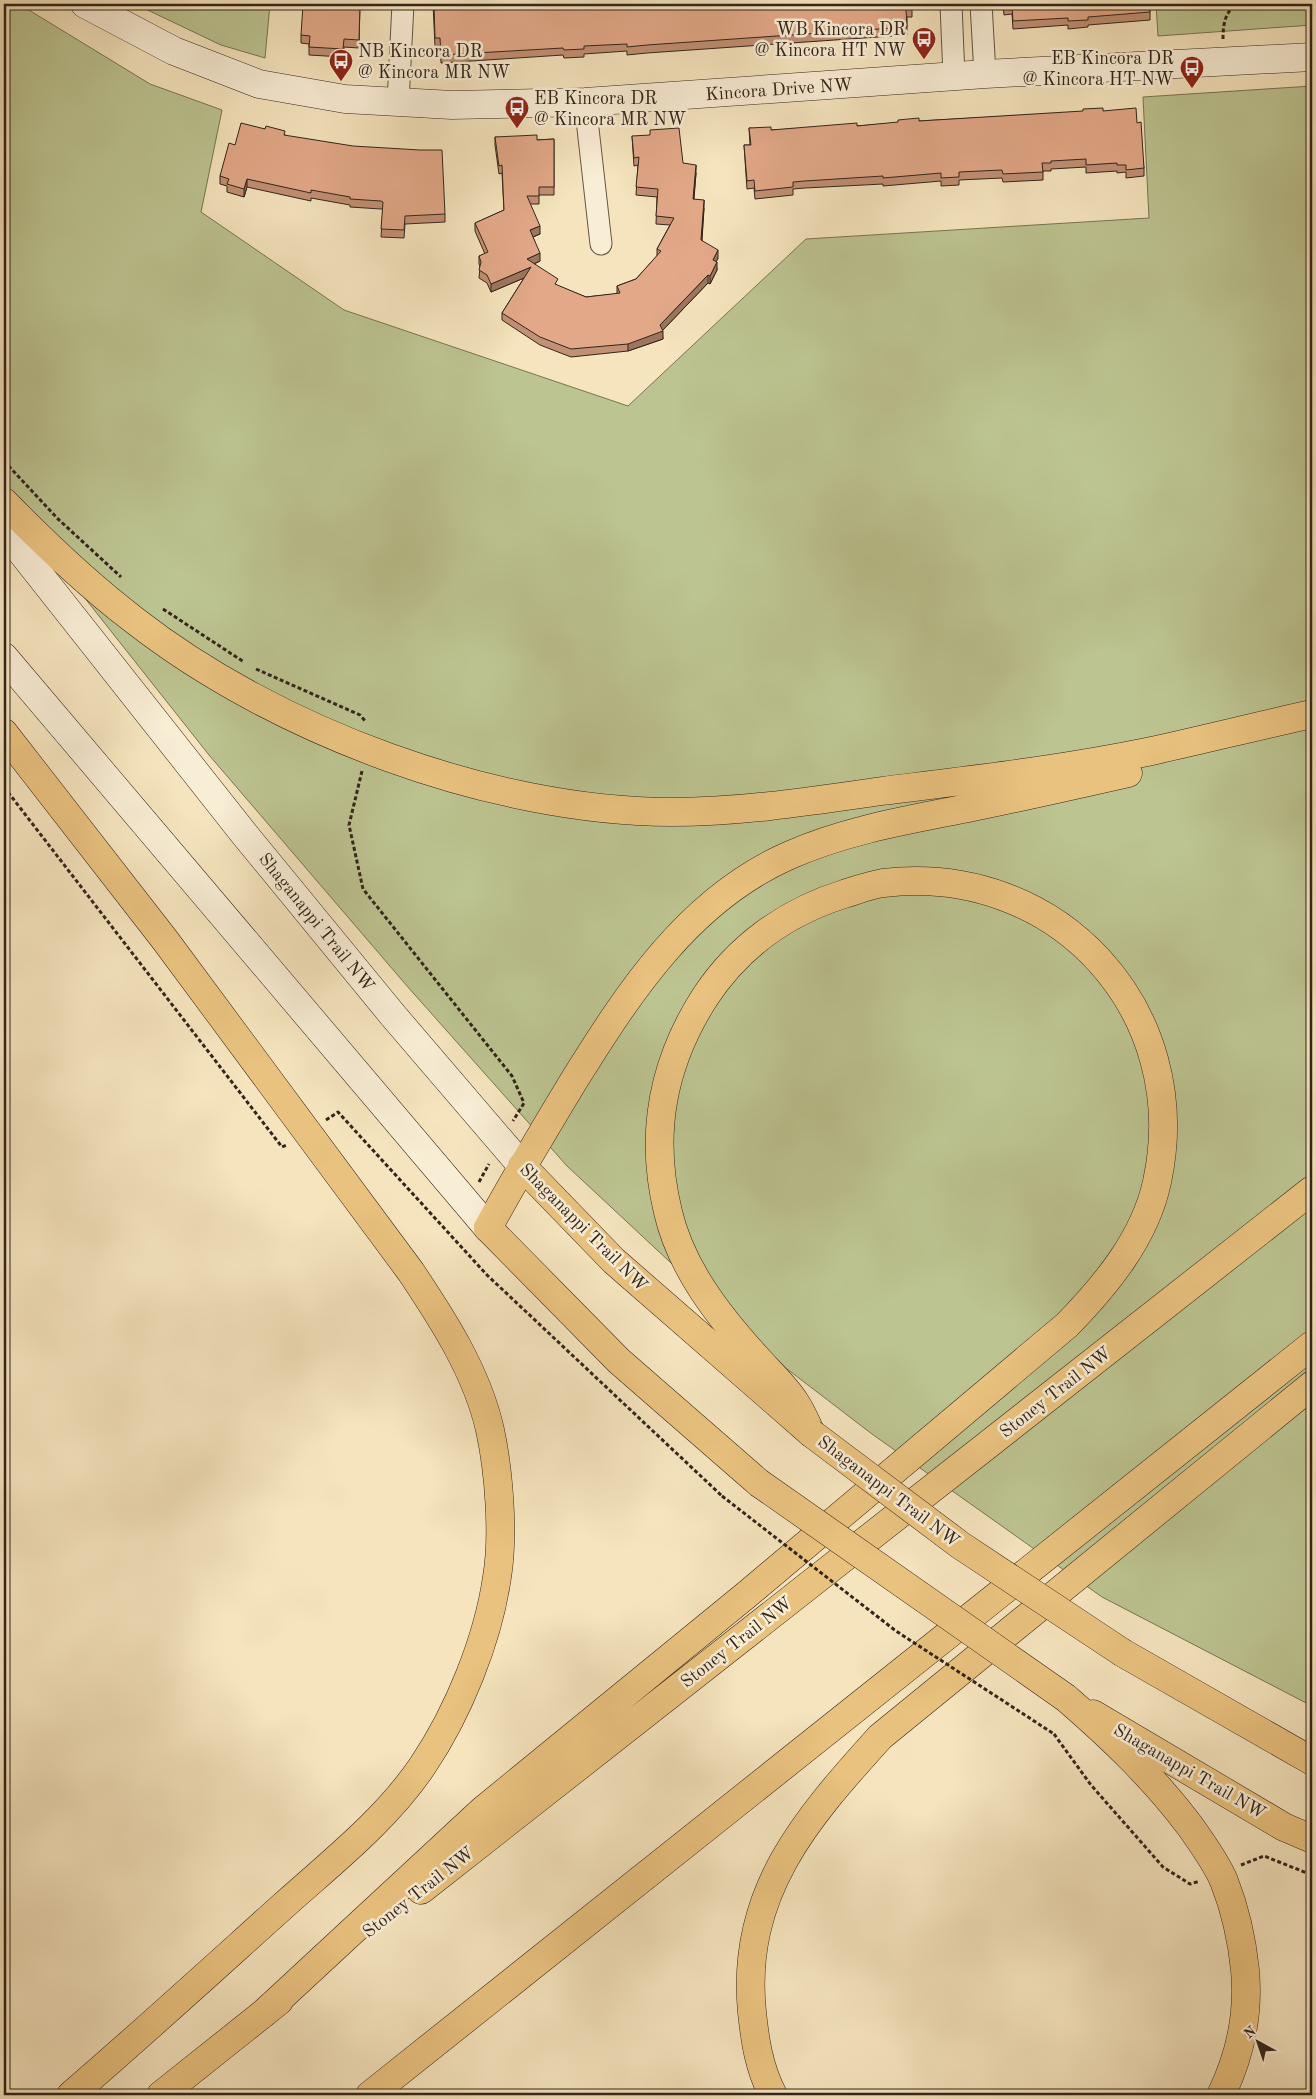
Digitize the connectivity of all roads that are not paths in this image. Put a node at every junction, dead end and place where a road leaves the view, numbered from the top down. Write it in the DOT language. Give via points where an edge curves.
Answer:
graph roads {
  1 [pos="85,4"];
  2 [pos="402,4"];
  3 [pos="951,4"];
  4 [pos="982,4"];
  5 [pos="1312,57"];
  6 [pos="985,74"];
  7 [pos="954,77"];
  8 [pos="398,102"];
  9 [pos="585,102"];
  10 [pos="601,244"];
  11 [pos="4,502"];
  12 [pos="4,530"];
  13 [pos="4,656"];
  14 [pos="1312,714"];
  15 [pos="1312,719"];
  16 [pos="4,733"];
  17 [pos="522,1166"];
  18 [pos="1312,1190"];
  19 [pos="488,1228"];
  20 [pos="1312,1345"];
  21 [pos="1312,1385"];
  22 [pos="811,1432"];
  23 [pos="1066,1698"];
  24 [pos="1312,1761"];
  25 [pos="1312,1839"];
  26 [pos="264,2012"];
  27 [pos="71,2095"];
  28 [pos="161,2095"];
  29 [pos="370,2095"];
  30 [pos="773,2095"];
  31 [pos="1221,2095"];
  1 -- 8 [label="main road, Kincora Drive NW" via="174,51 259,84 345,99"];
  2 -- 8 [label="street"];
  3 -- 7 [label="street"];
  4 -- 6 [label="street"];
  5 -- 6 [label="main road, Kincora Drive NW"];
  6 -- 7 [label="main road, Kincora Drive NW"];
  7 -- 9 [label="main road, Kincora Drive NW"];
  8 -- 9 [label="main road, Kincora Drive NW" via="452,105"];
  9 -- 10 [label="street"];
  11 -- 14 [label="main road" via="73,571 152,633 213,674 276,709 368,749 440,775 529,796 668,812 737,810 1040,770 1146,752"];
  12 -- 17 [label="main road, Shaganappi Trail NW" via="252,843"];
  13 -- 19 [label="main road, Shaganappi Trail NW"];
  15 -- 17 [label="main road" via="1169,763 865,829 820,842 761,869 706,907 650,967 601,1037"];
  16 -- 27 [label="main road" via="165,940 411,1272 449,1329 490,1429 498,1480 498,1576 486,1623 452,1716 423,1766 388,1808 324,1869"];
  17 -- 19 [label="main road"];
  17 -- 22 [label="main road, Shaganappi Trail NW" via="614,1261"];
  18 -- 26 [label="main road, Stoney Trail NW"];
  19 -- 23 [label="main road, Shaganappi Trail NW, bridge" via="619,1361 760,1483"];
  20 -- 29 [label="main road"];
  21 -- 30 [label="main road" via="880,1737 806,1824 783,1860 765,1900 753,1944 749,1985 755,2044"];
  22 -- 24 [label="main road, Shaganappi Trail NW, bridge" via="960,1545 1123,1653"];
  22 -- 26 [label="main road" via="795,1401 715,1310 678,1244 668,1214 659,1153 664,1091 672,1061 691,1019 732,960 762,934 800,911 880,883 961,884 997,894 1039,913 1073,936 1100,961 1135,1009 1149,1040 1161,1086 1163,1136 1156,1184 1141,1225 1120,1262 1067,1325 483,1810"];
  23 -- 25 [label="main road, Shaganappi Trail NW" via="1284,1827"];
  23 -- 31 [label="main road" via="1155,1781 1202,1843 1224,1880 1235,1914 1246,1987 1240,2040"];
  26 -- 28 [label="main road, Stoney Trail NW"];
}
